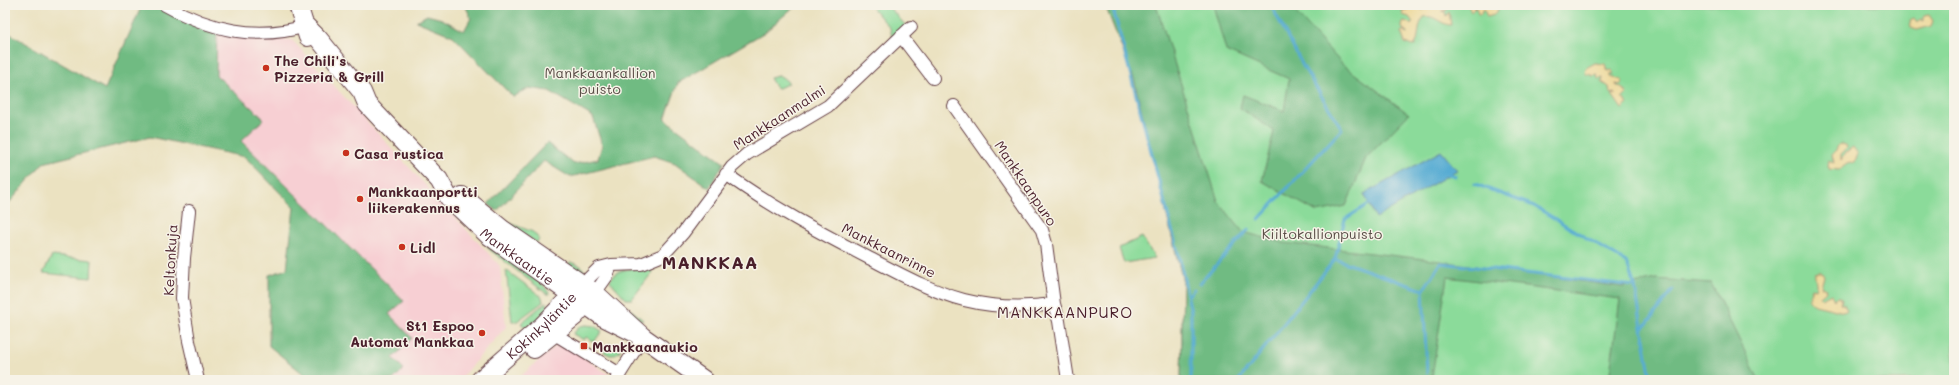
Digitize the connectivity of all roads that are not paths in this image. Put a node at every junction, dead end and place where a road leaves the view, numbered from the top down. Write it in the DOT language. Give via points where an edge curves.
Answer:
graph roads {
  1 [pos="165,5"];
  2 [pos="298,5"];
  3 [pos="306,26"];
  4 [pos="911,27"];
  5 [pos="902,36"];
  6 [pos="933,78"];
  7 [pos="954,106"];
  8 [pos="726,174"];
  9 [pos="189,211"];
  10 [pos="584,294"];
  11 [pos="1054,304"];
  12 [pos="548,330"];
  13 [pos="643,337"];
  14 [pos="618,377"];
  15 [pos="198,380"];
  16 [pos="480,380"];
  17 [pos="497,380"];
  18 [pos="704,380"];
  19 [pos="1068,380"];
  1 -- 3 [label="street" via="203,22 229,30 272,34"];
  2 -- 3 [label="main road, Mankkaantie"];
  3 -- 10 [label="main road, Mankkaantie" via="362,92 367,104 441,183 457,191"];
  4 -- 5 [label="street, Mankkaanmalmi"];
  5 -- 6 [label="street"];
  5 -- 8 [label="street, Mankkaanmalmi" via="828,106 747,154"];
  7 -- 11 [label="street, Mankkaanpuro" via="1042,230"];
  8 -- 10 [label="street, Mankkaanmalmi" via="675,243 663,255 641,264 599,268"];
  8 -- 11 [label="street, Mankkaanrinne" via="799,220 906,277 945,294 986,304 1036,307"];
  9 -- 15 [label="street, Keltonkuja" via="182,298"];
  10 -- 12 [label="main road, Kokinkyläntie"];
  10 -- 13 [label="main road, Mankkaantie" via="603,317"];
  11 -- 19 [label="street, Mankkaanpuro"];
  12 -- 14 [label="street"];
  12 -- 16 [label="main road, Kokinkyläntie"];
  12 -- 17 [label="main road, Kokinkyläntie"];
  13 -- 14 [label="street"];
  13 -- 18 [label="main road, Mankkaantie"];
}
